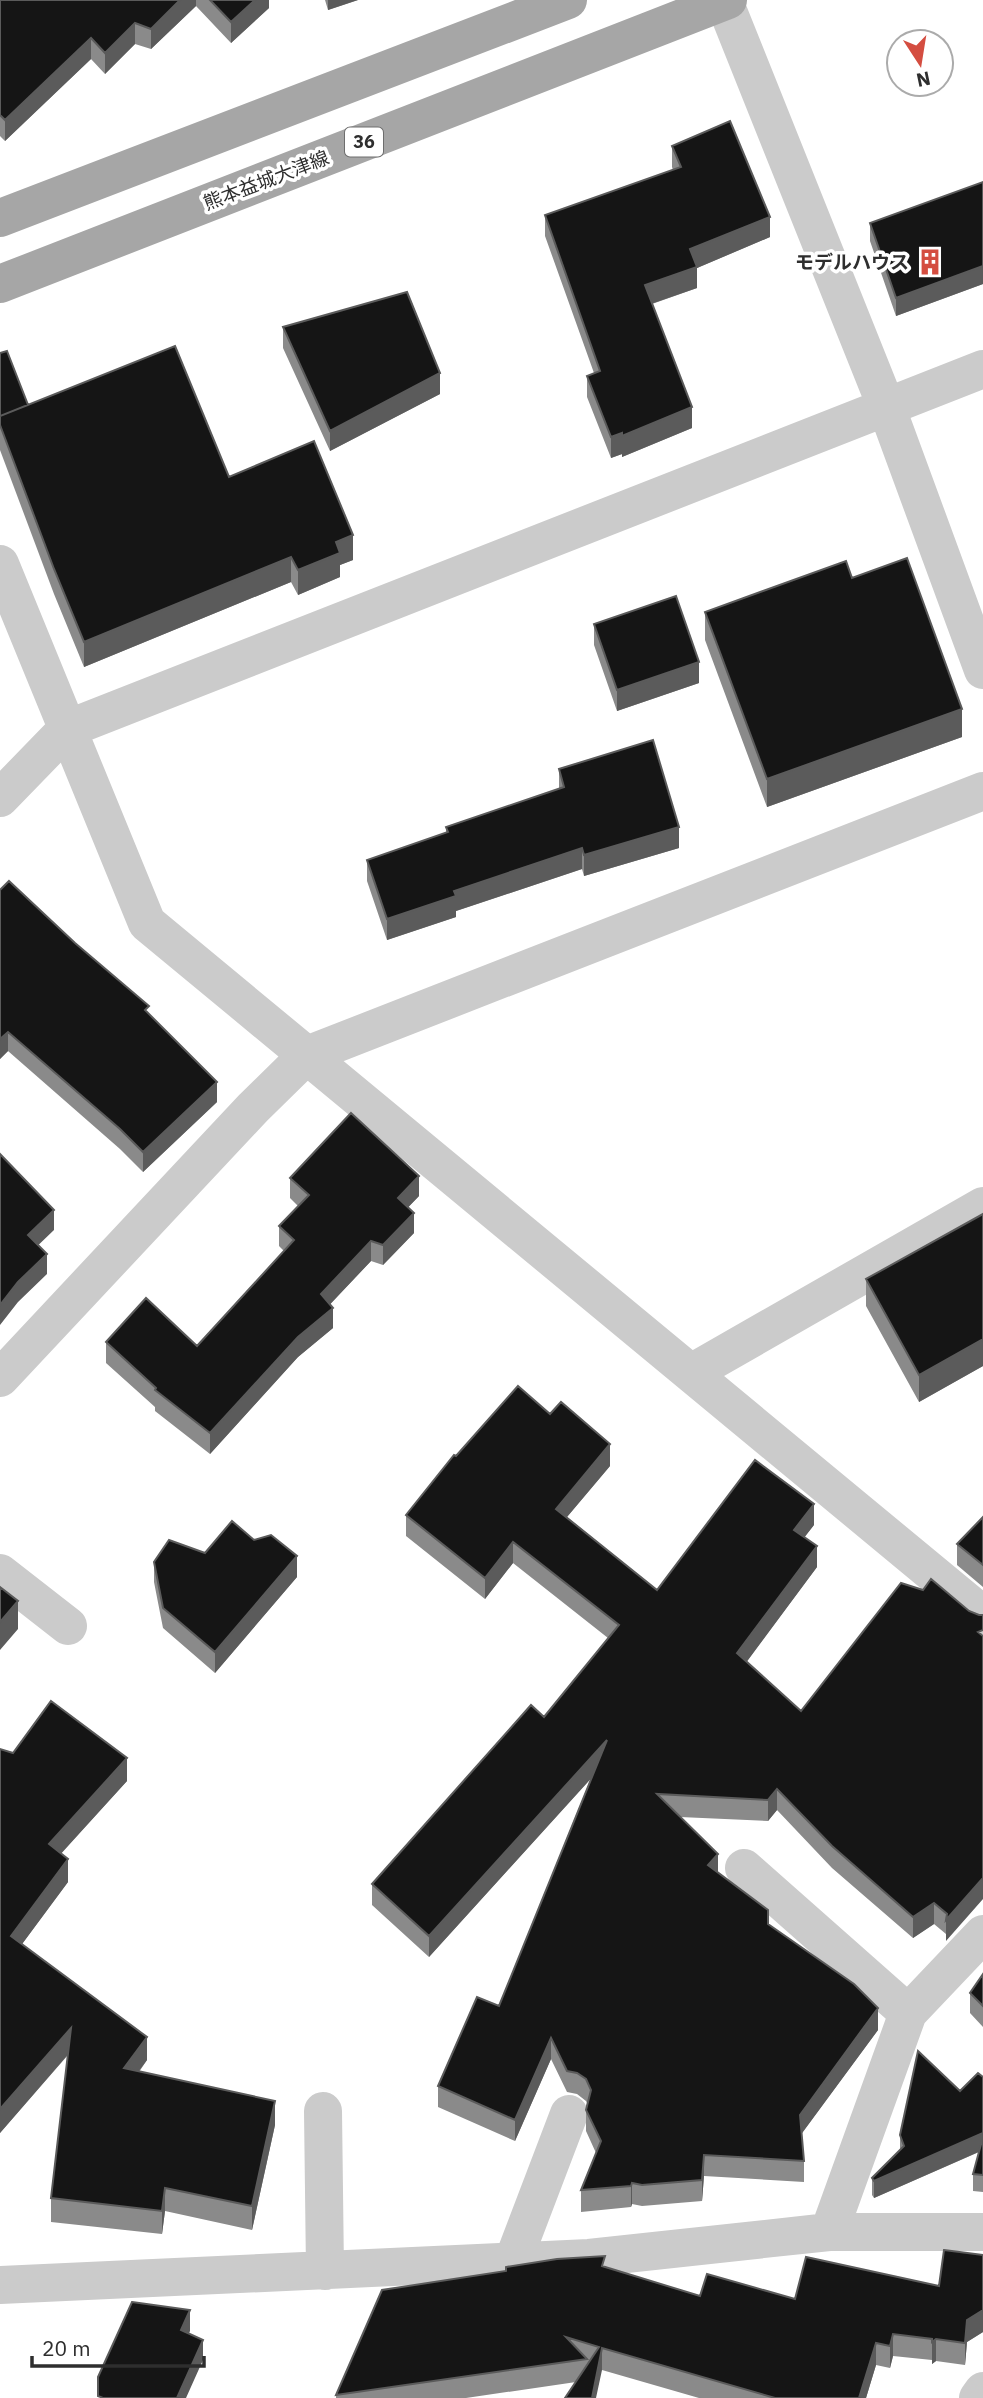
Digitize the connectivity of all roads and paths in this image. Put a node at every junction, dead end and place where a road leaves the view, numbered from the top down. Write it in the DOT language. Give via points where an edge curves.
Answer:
graph roads {
  1 [pos="568,0"];
  2 [pos="726,1"];
  3 [pos="0,218"];
  4 [pos="0,284"];
  5 [pos="983,369"];
  6 [pos="886,406"];
  7 [pos="0,564"];
  8 [pos="983,670"];
  9 [pos="66,729"];
  10 [pos="983,791"];
  11 [pos="0,798"];
  12 [pos="307,1055"];
  13 [pos="983,1206"];
  14 [pos="691,1373"];
  15 [pos="0,1378"];
  16 [pos="0,1573"];
  17 [pos="983,1615"];
  18 [pos="68,1626"];
  19 [pos="744,1868"];
  20 [pos="983,1934"];
  21 [pos="908,2013"];
  22 [pos="323,2110"];
  23 [pos="569,2114"];
  24 [pos="829,2232"];
  25 [pos="983,2232"];
  26 [pos="513,2262"];
  27 [pos="326,2271"];
  28 [pos="0,2285"];
  29 [pos="983,2391"];
  30 [pos="978,2398"];
  1 -- 3 [label="main road"];
  2 -- 4 [label="main road, 熊本益城大津線 / 36"];
  2 -- 6 [label="street"];
  5 -- 6 [label="street"];
  6 -- 8 [label="street"];
  6 -- 9 [label="street"];
  7 -- 9 [label="street"];
  9 -- 11 [label="street"];
  9 -- 12 [label="street" via="147,923"];
  10 -- 12 [label="street"];
  12 -- 14 [label="street"];
  12 -- 15 [label="street"];
  13 -- 14 [label="street"];
  14 -- 17 [label="street"];
  16 -- 18 [label="street"];
  19 -- 21 [label="street"];
  20 -- 21 [label="street"];
  21 -- 24 [label="street"];
  22 -- 27 [label="street"];
  23 -- 26 [label="street"];
  24 -- 25 [label="street"];
  24 -- 26 [label="street"];
  26 -- 27 [label="street"];
  27 -- 28 [label="street"];
  29 -- 30 [label="street"];
}
